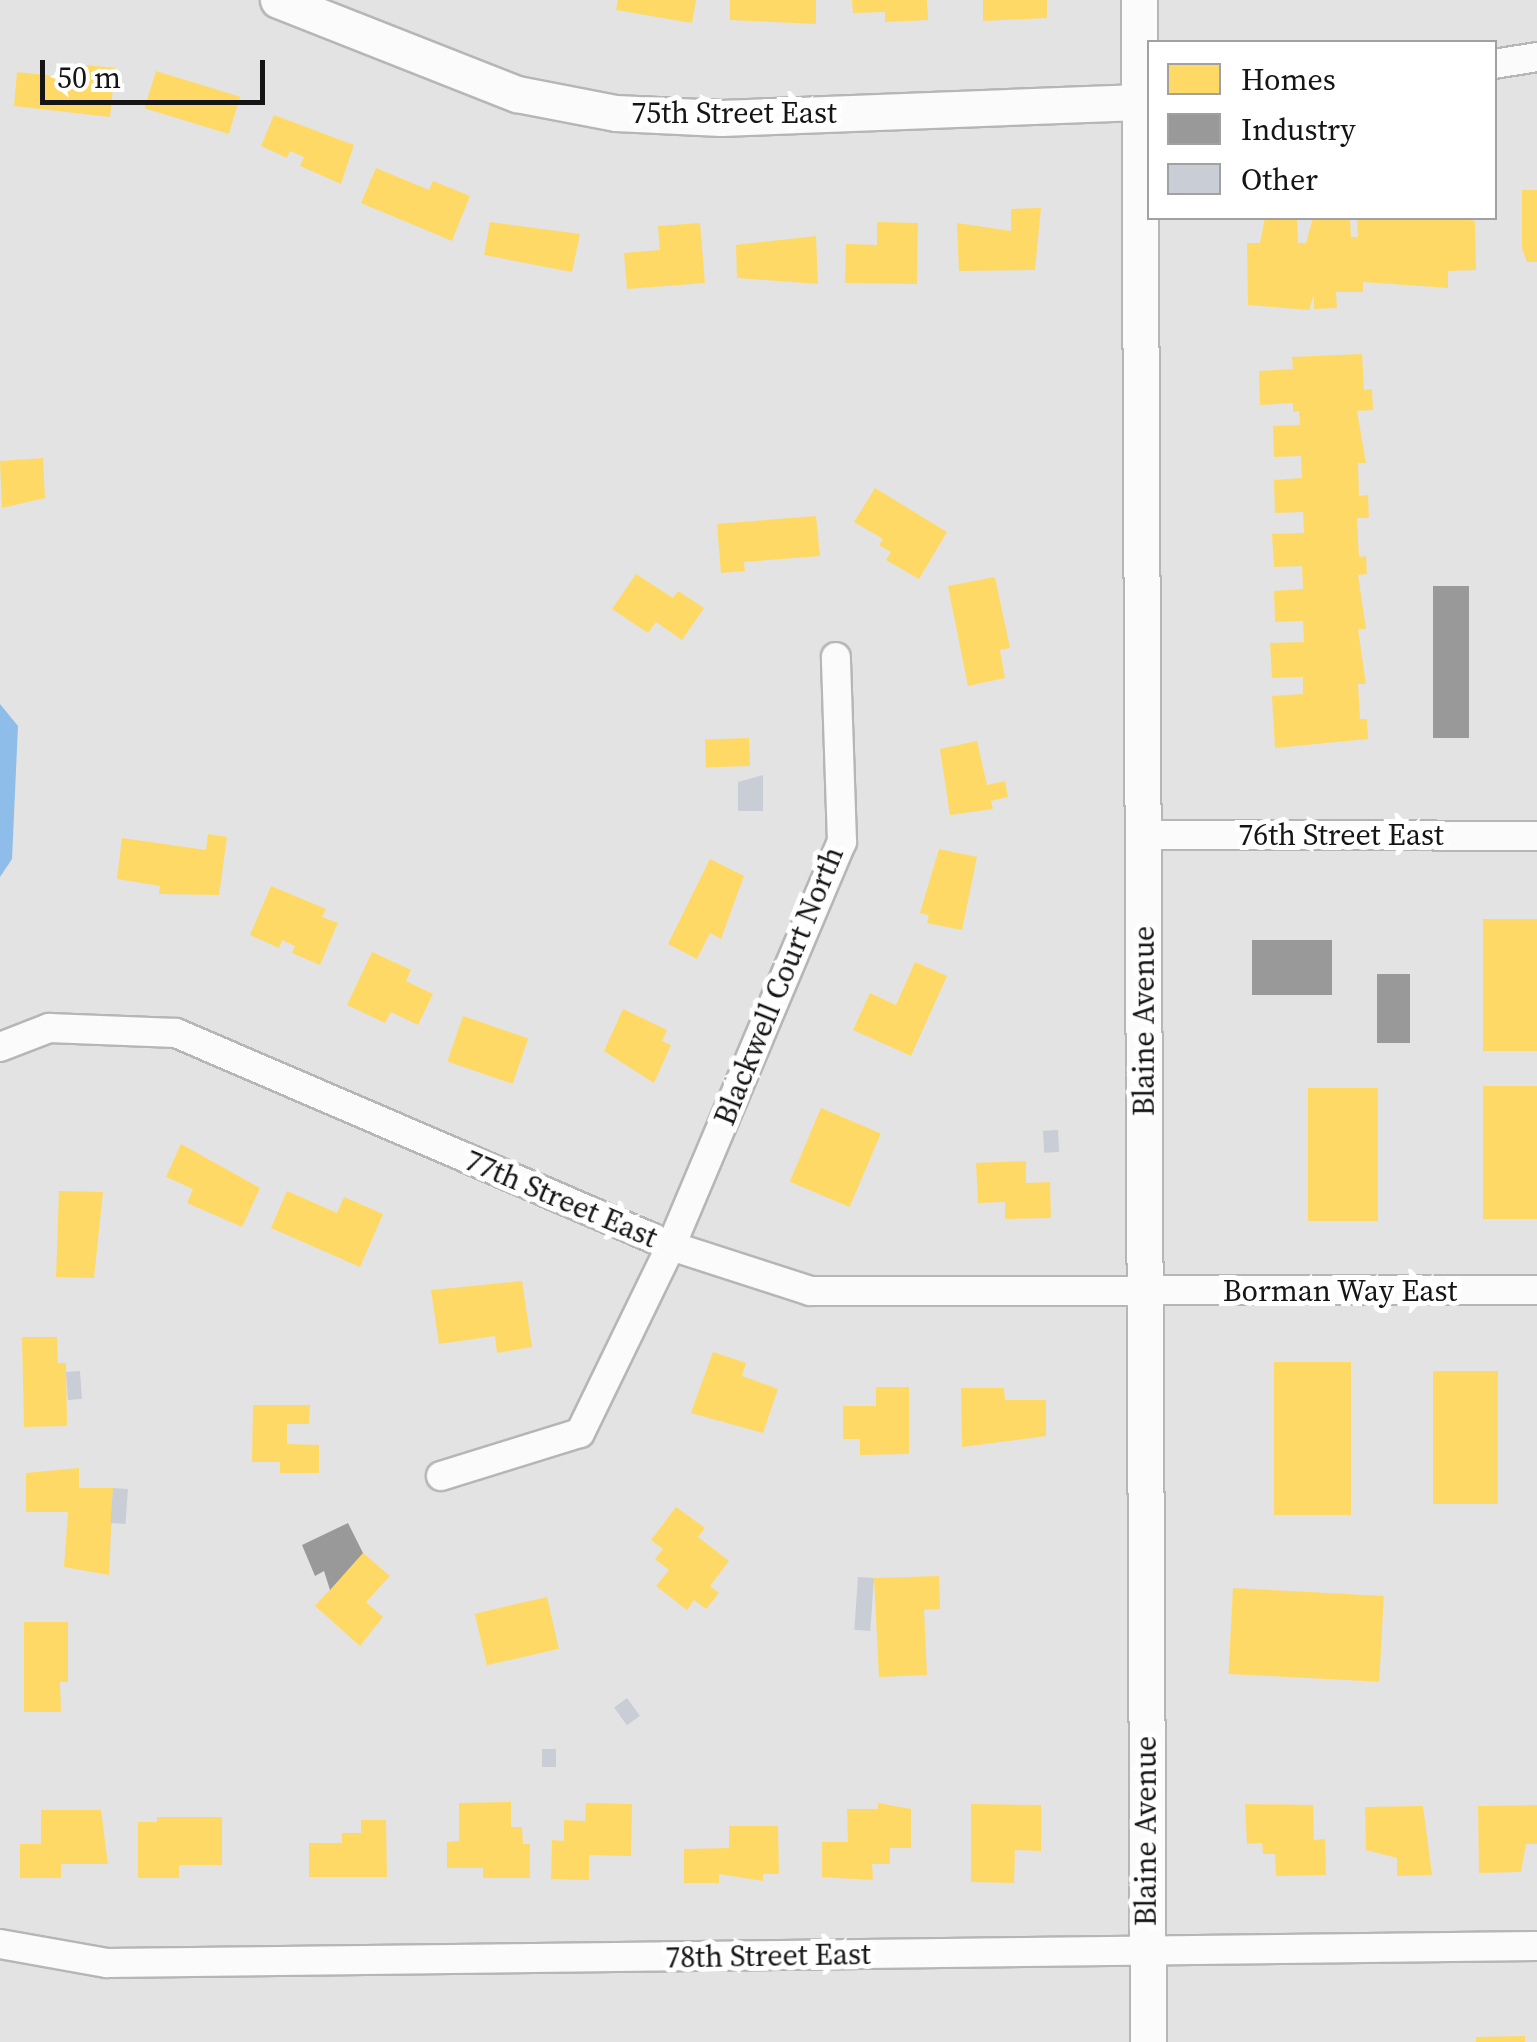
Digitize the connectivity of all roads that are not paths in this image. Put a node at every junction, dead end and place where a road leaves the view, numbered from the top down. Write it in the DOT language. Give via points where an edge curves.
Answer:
graph roads {
  1 [pos="1139,0"];
  2 [pos="285,1"];
  3 [pos="1537,57"];
  4 [pos="1497,64"];
  5 [pos="1145,102"];
  6 [pos="836,658"];
  7 [pos="1144,835"];
  8 [pos="1537,836"];
  9 [pos="0,1046"];
  10 [pos="671,1246"];
  11 [pos="1537,1290"];
  12 [pos="1143,1293"];
  13 [pos="441,1476"];
  14 [pos="0,1944"];
  15 [pos="1537,1946"];
  16 [pos="1147,1951"];
  17 [pos="1148,2042"];
  1 -- 5 [label="street, Blaine Avenue"];
  2 -- 5 [label="street, 75th Street East" via="518,94 616,113 721,118"];
  3 -- 4 [label="street"];
  5 -- 7 [label="street, Blaine Avenue"];
  6 -- 10 [label="street, Blackwell Court North" via="842,842"];
  7 -- 8 [label="street, 76th Street East"];
  7 -- 12 [label="street, Blaine Avenue"];
  9 -- 10 [label="street, 77th Street East" via="48,1028 176,1033"];
  10 -- 12 [label="street, 77th Street East" via="810,1291"];
  10 -- 13 [label="street, Blackwell Court North" via="580,1433"];
  11 -- 12 [label="street, Borman Way East"];
  12 -- 16 [label="street, Blaine Avenue"];
  14 -- 16 [label="street, 78th Street East" via="107,1963"];
  15 -- 16 [label="street, 78th Street East"];
  16 -- 17 [label="street, Blaine Avenue"];
}
